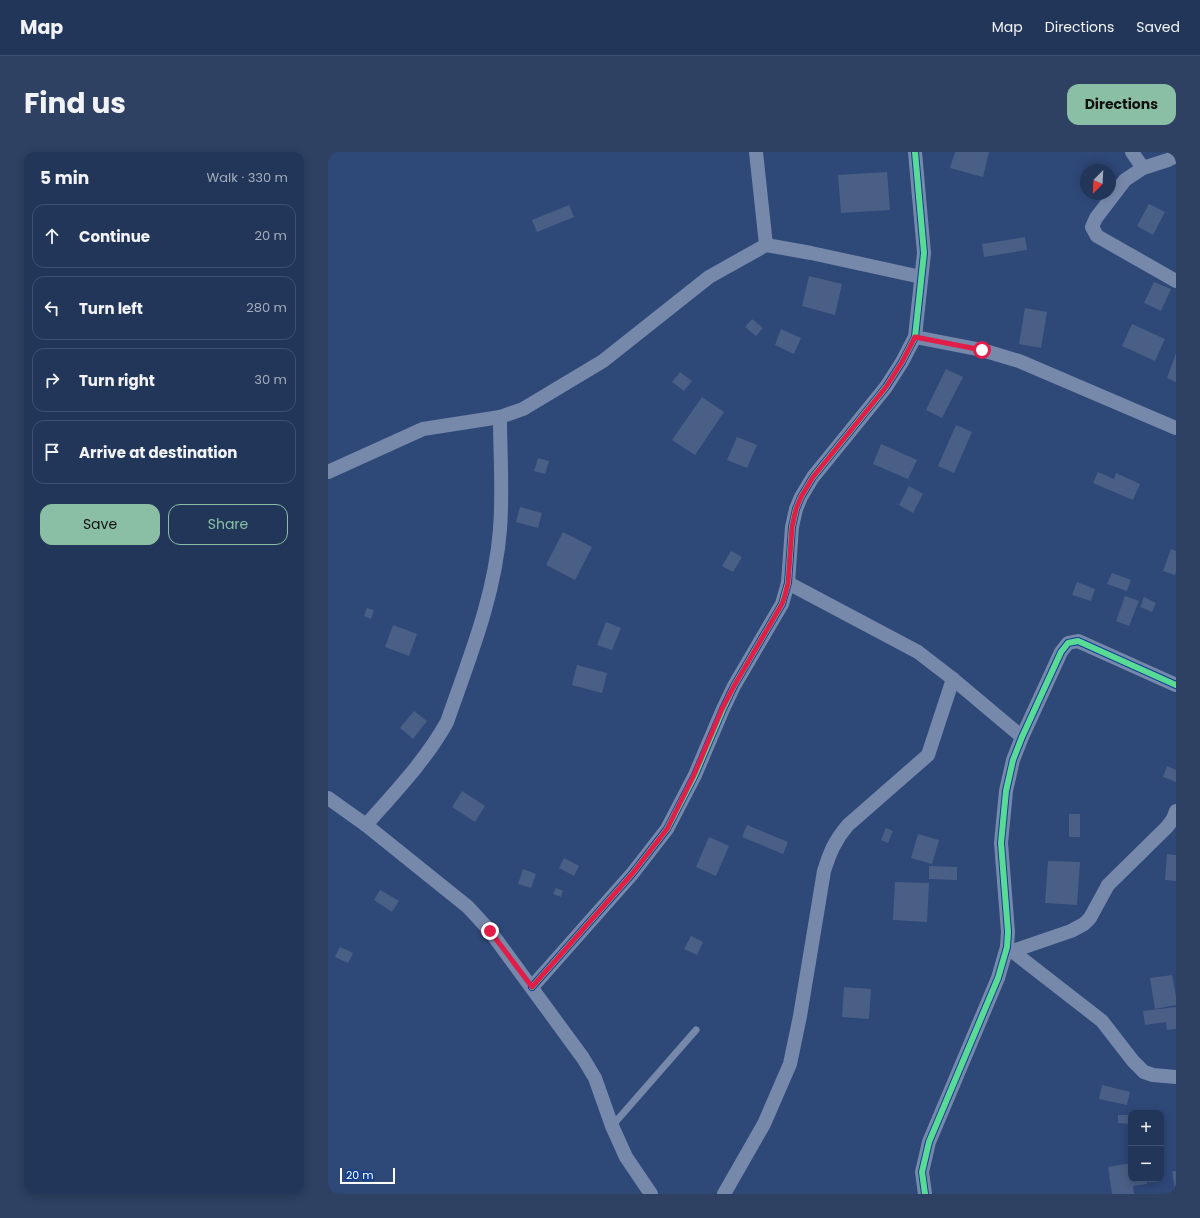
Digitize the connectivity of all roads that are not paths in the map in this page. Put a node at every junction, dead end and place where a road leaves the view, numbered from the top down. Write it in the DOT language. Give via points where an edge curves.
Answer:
graph roads {
  1 [pos="756,152"];
  2 [pos="915,152"];
  3 [pos="1132,152"];
  4 [pos="1176,156"];
  5 [pos="1143,168"];
  6 [pos="766,245"];
  7 [pos="921,277"];
  8 [pos="1176,281"];
  9 [pos="915,337"];
  10 [pos="500,417"];
  11 [pos="1176,428"];
  12 [pos="328,472"];
  13 [pos="788,583"];
  14 [pos="953,679"];
  15 [pos="1176,685"];
  16 [pos="1022,737"];
  17 [pos="328,798"];
  18 [pos="1176,811"];
  19 [pos="366,825"];
  20 [pos="1010,949"];
  21 [pos="532,987"];
  22 [pos="696,1030"];
  23 [pos="1176,1077"];
  24 [pos="612,1126"];
  25 [pos="651,1194"];
  26 [pos="724,1194"];
  27 [pos="926,1194"];
  1 -- 6 [label="street"];
  2 -- 7 [label="street" via="924,254"];
  3 -- 5 [label="street"];
  4 -- 5 [label="street"];
  5 -- 8 [label="street" via="1125,180 1092,227 1097,236"];
  6 -- 7 [label="street"];
  6 -- 10 [label="street" via="709,277 603,361 523,409"];
  7 -- 9 [label="street"];
  9 -- 11 [label="street" via="982,350 1019,361"];
  9 -- 13 [label="street" via="886,387 813,477 801,497 792,527"];
  10 -- 12 [label="street" via="423,429"];
  10 -- 19 [label="street" via="500,530 483,620 447,722 428,753"];
  13 -- 14 [label="street" via="918,652"];
  13 -- 21 [label="street" via="782,604 722,709 694,775 667,829 632,874"];
  14 -- 16 [label="street"];
  14 -- 26 [label="street" via="928,755 848,825 831,849 824,871 790,1064 764,1124"];
  15 -- 16 [label="street" via="1078,641 1068,643 1061,652"];
  16 -- 20 [label="street" via="1013,760 1006,791 1001,843"];
  17 -- 19 [label="street"];
  18 -- 20 [label="street" via="1167,827 1108,886 1084,924 1071,931"];
  19 -- 21 [label="street" via="468,906"];
  20 -- 23 [label="street" via="1102,1021 1144,1072"];
  20 -- 27 [label="street" via="929,1142 922,1172"];
  21 -- 24 [label="street" via="595,1078"];
  22 -- 24 [label="lane"];
  24 -- 25 [label="street" via="626,1157"];
}
